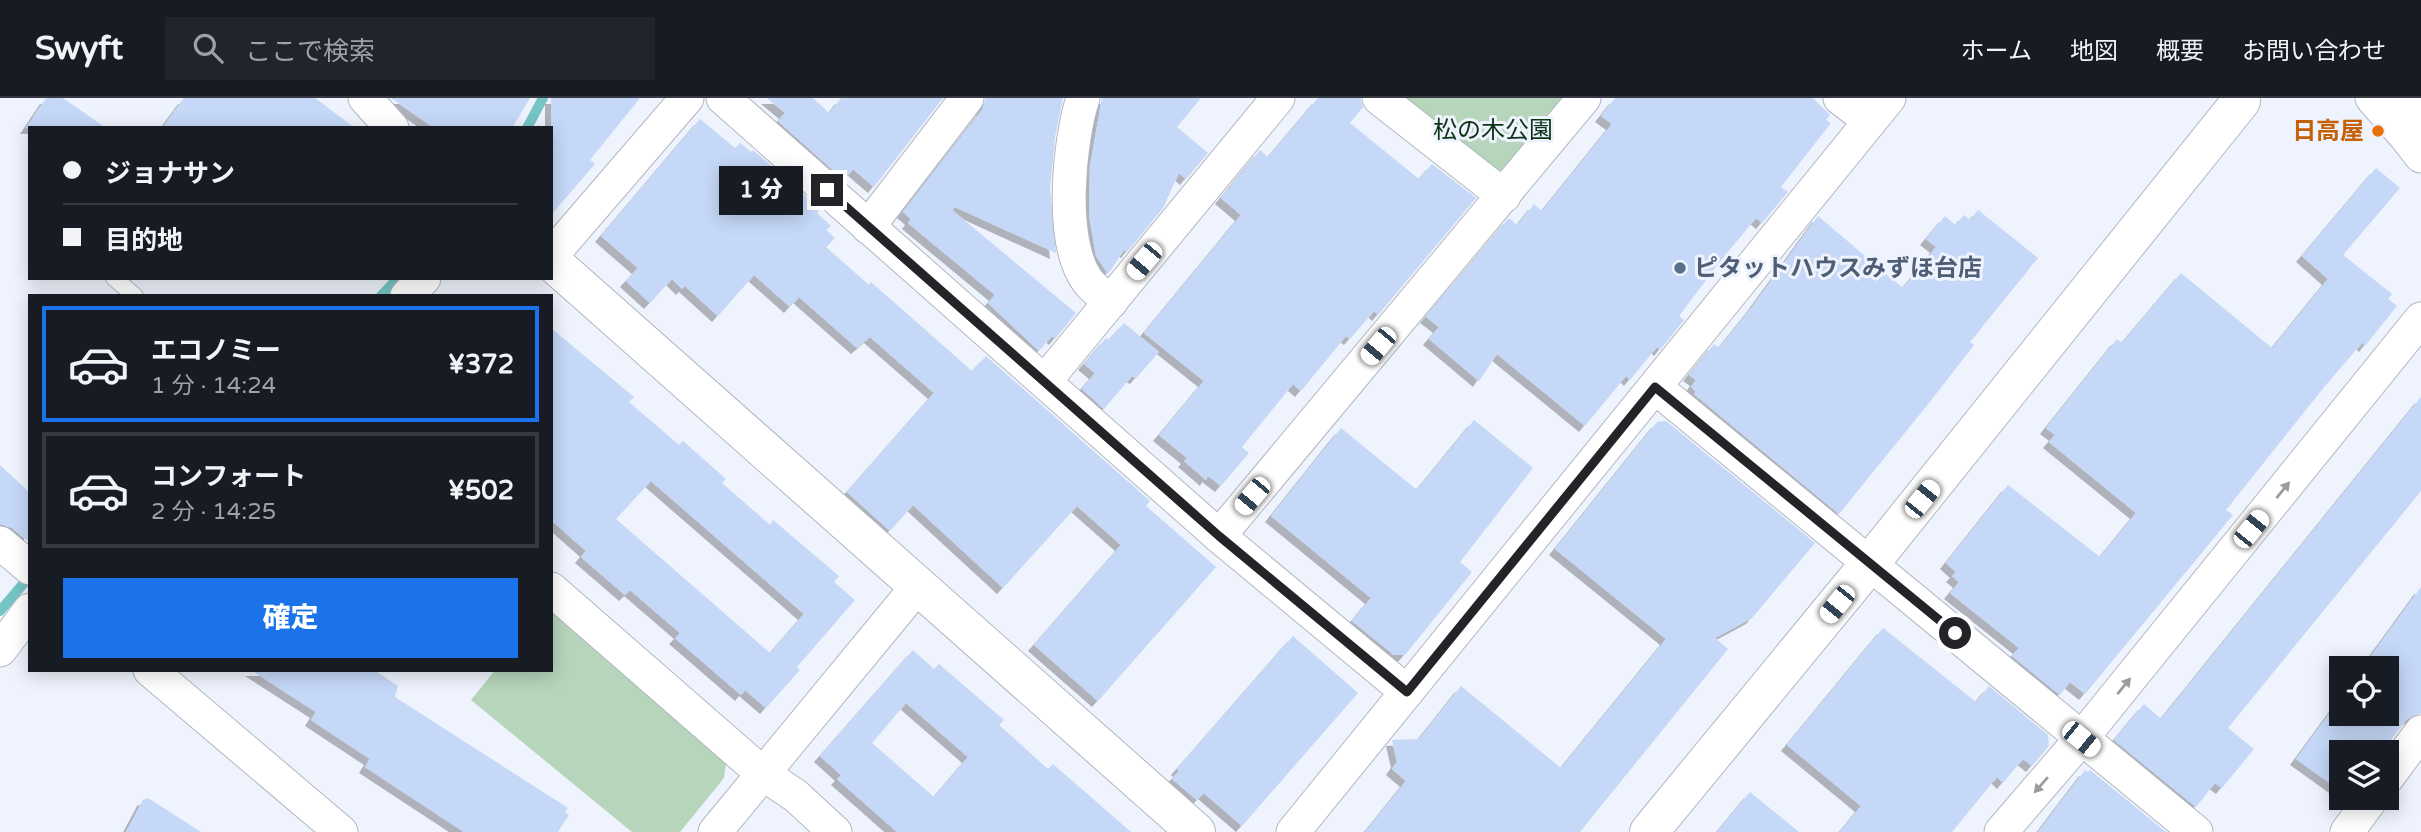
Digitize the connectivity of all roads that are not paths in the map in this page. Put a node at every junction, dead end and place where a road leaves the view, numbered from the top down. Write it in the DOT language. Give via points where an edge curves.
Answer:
graph roads {
  1 [pos="366,98"];
  2 [pos="687,98"];
  3 [pos="723,98"];
  4 [pos="967,98"];
  5 [pos="1083,98"];
  6 [pos="1278,98"];
  7 [pos="1379,98"];
  8 [pos="1584,98"];
  9 [pos="1840,98"];
  10 [pos="2372,98"];
  11 [pos="2408,98"];
  12 [pos="2245,99"];
  13 [pos="1879,109"];
  14 [pos="390,126"];
  15 [pos="2414,147"];
  16 [pos="1504,196"];
  17 [pos="868,227"];
  18 [pos="553,256"];
  19 [pos="553,260"];
  20 [pos="116,280"];
  21 [pos="422,280"];
  22 [pos="133,294"];
  23 [pos="409,294"];
  24 [pos="1111,302"];
  25 [pos="2421,319"];
  26 [pos="1045,381"];
  27 [pos="1655,387"];
  28 [pos="1219,536"];
  29 [pos="1871,562"];
  30 [pos="917,587"];
  31 [pos="553,592"];
  32 [pos="28,613"];
  33 [pos="0,650"];
  34 [pos="152,672"];
  35 [pos="1407,692"];
  36 [pos="2421,732"];
  37 [pos="2081,739"];
  38 [pos="2399,762"];
  39 [pos="762,773"];
  40 [pos="2363,810"];
  41 [pos="341,832"];
  42 [pos="715,832"];
  43 [pos="835,832"];
  44 [pos="1196,832"];
  45 [pos="1293,832"];
  46 [pos="1649,832"];
  47 [pos="2001,832"];
  48 [pos="2196,832"];
  49 [pos="2347,832"];
  1 -- 14 [label="street"];
  2 -- 18 [label="street"];
  3 -- 17 [label="street"];
  4 -- 17 [label="street"];
  5 -- 24 [label="street" via="1068,186 1076,255 1087,280"];
  6 -- 24 [label="street"];
  7 -- 16 [label="street"];
  8 -- 16 [label="street"];
  9 -- 13 [label="street"];
  10 -- 15 [label="street"];
  11 -- 15 [label="street"];
  12 -- 29 [label="street"];
  13 -- 27 [label="street"];
  16 -- 28 [label="street"];
  17 -- 26 [label="street"];
  19 -- 30 [label="street"];
  20 -- 22 [label="lane"];
  21 -- 23 [label="street"];
  24 -- 26 [label="street"];
  37 -- 25 [label="street, one-way"];
  26 -- 28 [label="street"];
  27 -- 29 [label="street"];
  27 -- 35 [label="street"];
  28 -- 35 [label="street"];
  29 -- 37 [label="street"];
  29 -- 46 [label="street"];
  30 -- 39 [label="street"];
  30 -- 44 [label="street"];
  31 -- 39 [label="street"];
  32 -- 33 [label="street"];
  34 -- 41 [label="street"];
  35 -- 45 [label="street"];
  36 -- 38 [label="street"];
  37 -- 47 [label="street, one-way"];
  37 -- 48 [label="street"];
  39 -- 42 [label="street"];
  39 -- 43 [label="street"];
  40 -- 49 [label="street"];
}
